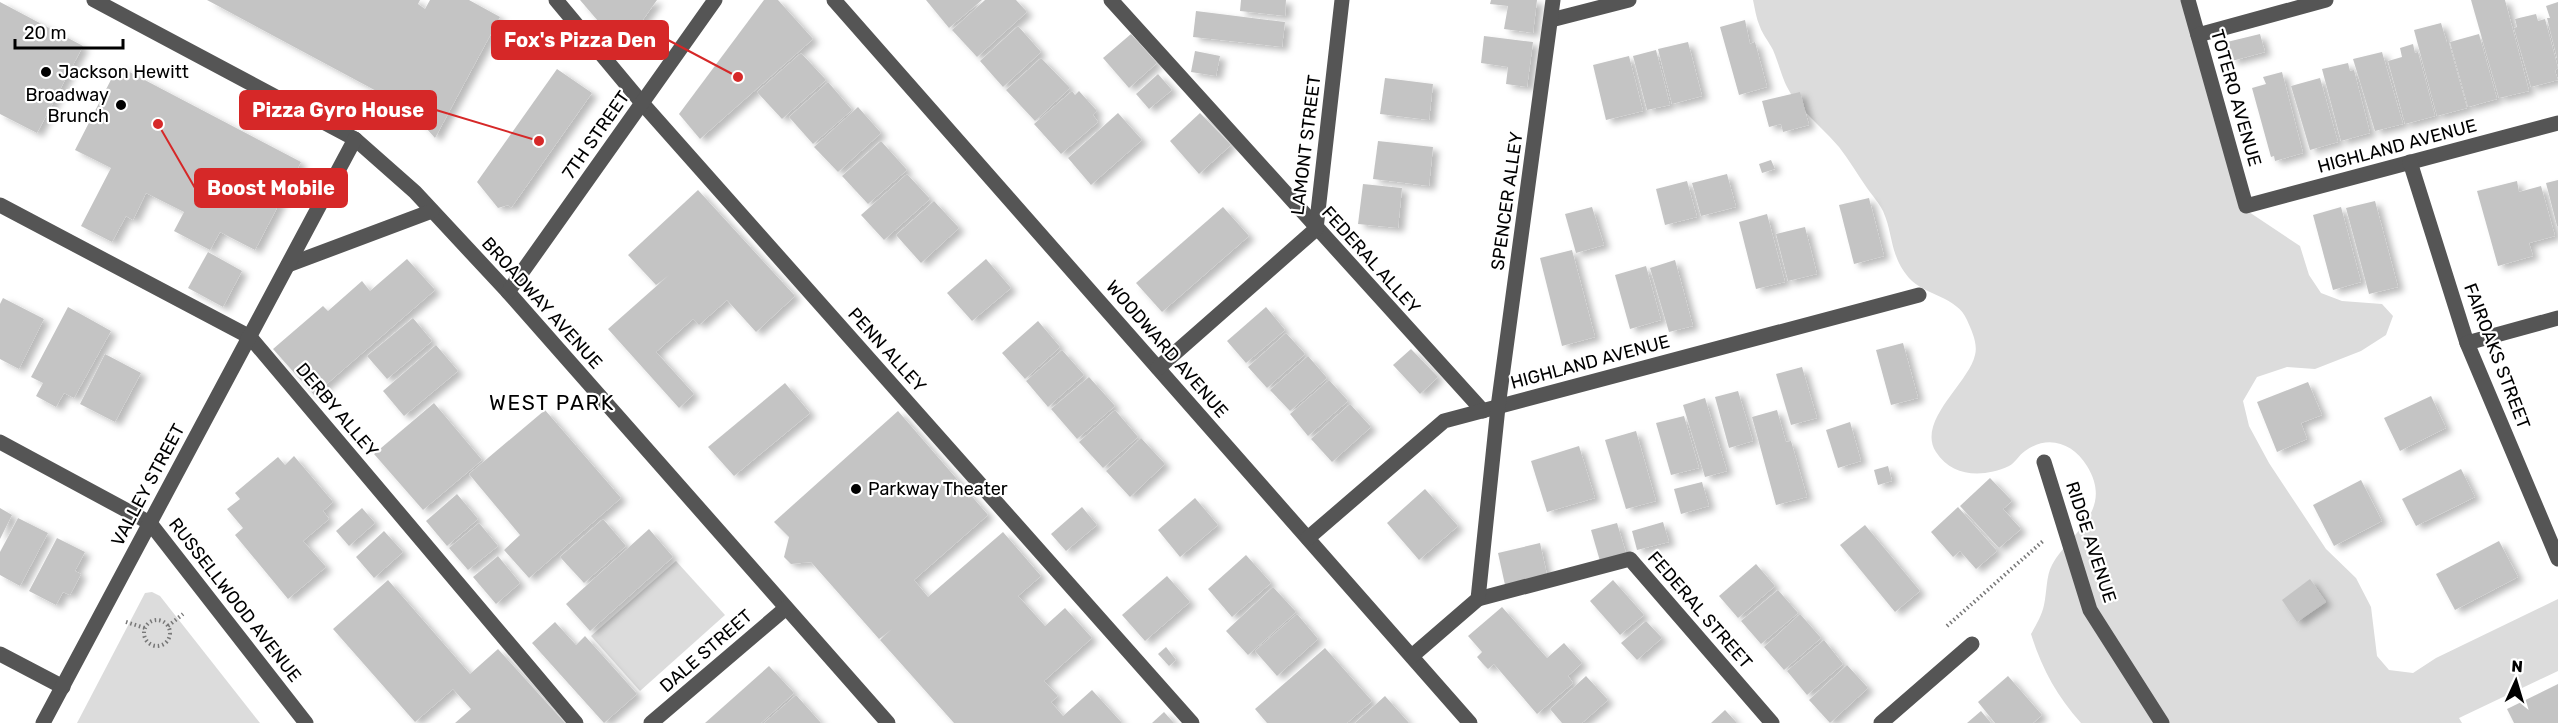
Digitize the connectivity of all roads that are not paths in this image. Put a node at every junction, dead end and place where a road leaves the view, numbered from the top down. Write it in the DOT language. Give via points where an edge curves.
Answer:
graph roads {
  1 [pos="94,0"];
  2 [pos="556,0"];
  3 [pos="715,0"];
  4 [pos="834,0"];
  5 [pos="1111,0"];
  6 [pos="1342,0"];
  7 [pos="1553,0"];
  8 [pos="1629,0"];
  9 [pos="2188,0"];
  10 [pos="2326,0"];
  11 [pos="1551,20"];
  12 [pos="2198,35"];
  13 [pos="642,104"];
  14 [pos="2558,123"];
  15 [pos="355,139"];
  16 [pos="2410,162"];
  17 [pos="0,205"];
  18 [pos="2246,206"];
  19 [pos="432,211"];
  20 [pos="1316,229"];
  21 [pos="288,265"];
  22 [pos="508,292"];
  23 [pos="1919,295"];
  24 [pos="2558,318"];
  25 [pos="250,337"];
  26 [pos="2467,343"];
  27 [pos="1158,368"];
  28 [pos="1498,407"];
  29 [pos="1483,411"];
  30 [pos="0,442"];
  31 [pos="2043,462"];
  32 [pos="150,522"];
  33 [pos="2551,526"];
  34 [pos="1308,538"];
  35 [pos="2558,559"];
  36 [pos="1478,599"];
  37 [pos="786,608"];
  38 [pos="1972,644"];
  39 [pos="0,654"];
  40 [pos="1412,656"];
  41 [pos="63,687"];
  42 [pos="43,723"];
  43 [pos="306,723"];
  44 [pos="576,723"];
  45 [pos="651,723"];
  46 [pos="888,723"];
  47 [pos="1192,723"];
  48 [pos="1470,723"];
  49 [pos="1772,723"];
  50 [pos="1881,723"];
  51 [pos="2162,723"];
  1 -- 15 [label="street, BROADWAY AVENUE"];
  2 -- 13 [label="street, PENN ALLEY"];
  3 -- 13 [label="street, 7TH STREET"];
  4 -- 27 [label="street, WOODWARD AVENUE"];
  5 -- 20 [label="street, FEDERAL ALLEY"];
  6 -- 20 [label="street, LAMONT STREET"];
  7 -- 11 [label="street, SPENCER ALLEY"];
  8 -- 11 [label="street"];
  9 -- 12 [label="street, TOTERO AVENUE"];
  10 -- 12 [label="street"];
  11 -- 28 [label="street, SPENCER ALLEY"];
  12 -- 18 [label="street, TOTERO AVENUE"];
  13 -- 22 [label="street, 7TH STREET"];
  13 -- 47 [label="street, PENN ALLEY"];
  14 -- 16 [label="street, HIGHLAND AVENUE"];
  15 -- 19 [label="street, BROADWAY AVENUE"];
  15 -- 21 [label="street, VALLEY STREET"];
  16 -- 18 [label="street, HIGHLAND AVENUE"];
  16 -- 26 [label="street, FAIROAKS STREET"];
  17 -- 25 [label="street, DERBY ALLEY"];
  19 -- 21 [label="street"];
  19 -- 22 [label="street, BROADWAY AVENUE"];
  20 -- 27 [label="street, LAMONT STREET"];
  20 -- 29 [label="street, FEDERAL ALLEY"];
  21 -- 25 [label="street, VALLEY STREET"];
  22 -- 37 [label="street, BROADWAY AVENUE"];
  23 -- 28 [label="street, HIGHLAND AVENUE"];
  24 -- 26 [label="street"];
  25 -- 32 [label="street, VALLEY STREET"];
  25 -- 44 [label="street, DERBY ALLEY"];
  26 -- 33 [label="street, FAIROAKS STREET"];
  27 -- 34 [label="street, WOODWARD AVENUE"];
  28 -- 29 [label="street, HIGHLAND AVENUE"];
  28 -- 36 [label="street"];
  29 -- 34 [label="street, HIGHLAND AVENUE" via="1444,421"];
  30 -- 32 [label="street, RUSSELLWOOD AVENUE"];
  31 -- 51 [label="street, RIDGE AVENUE" via="2090,610"];
  32 -- 41 [label="street, VALLEY STREET"];
  32 -- 43 [label="street, RUSSELLWOOD AVENUE"];
  33 -- 35 [label="street, FAIROAKS STREET"];
  34 -- 40 [label="street, WOODWARD AVENUE"];
  36 -- 40 [label="street, FEDERAL STREET"];
  36 -- 49 [label="street, FEDERAL STREET" via="1630,559"];
  37 -- 45 [label="street, DALE STREET"];
  37 -- 46 [label="street, BROADWAY AVENUE"];
  38 -- 50 [label="street"];
  39 -- 41 [label="street"];
  40 -- 48 [label="street, WOODWARD AVENUE"];
  41 -- 42 [label="street, VALLEY STREET"];
}
